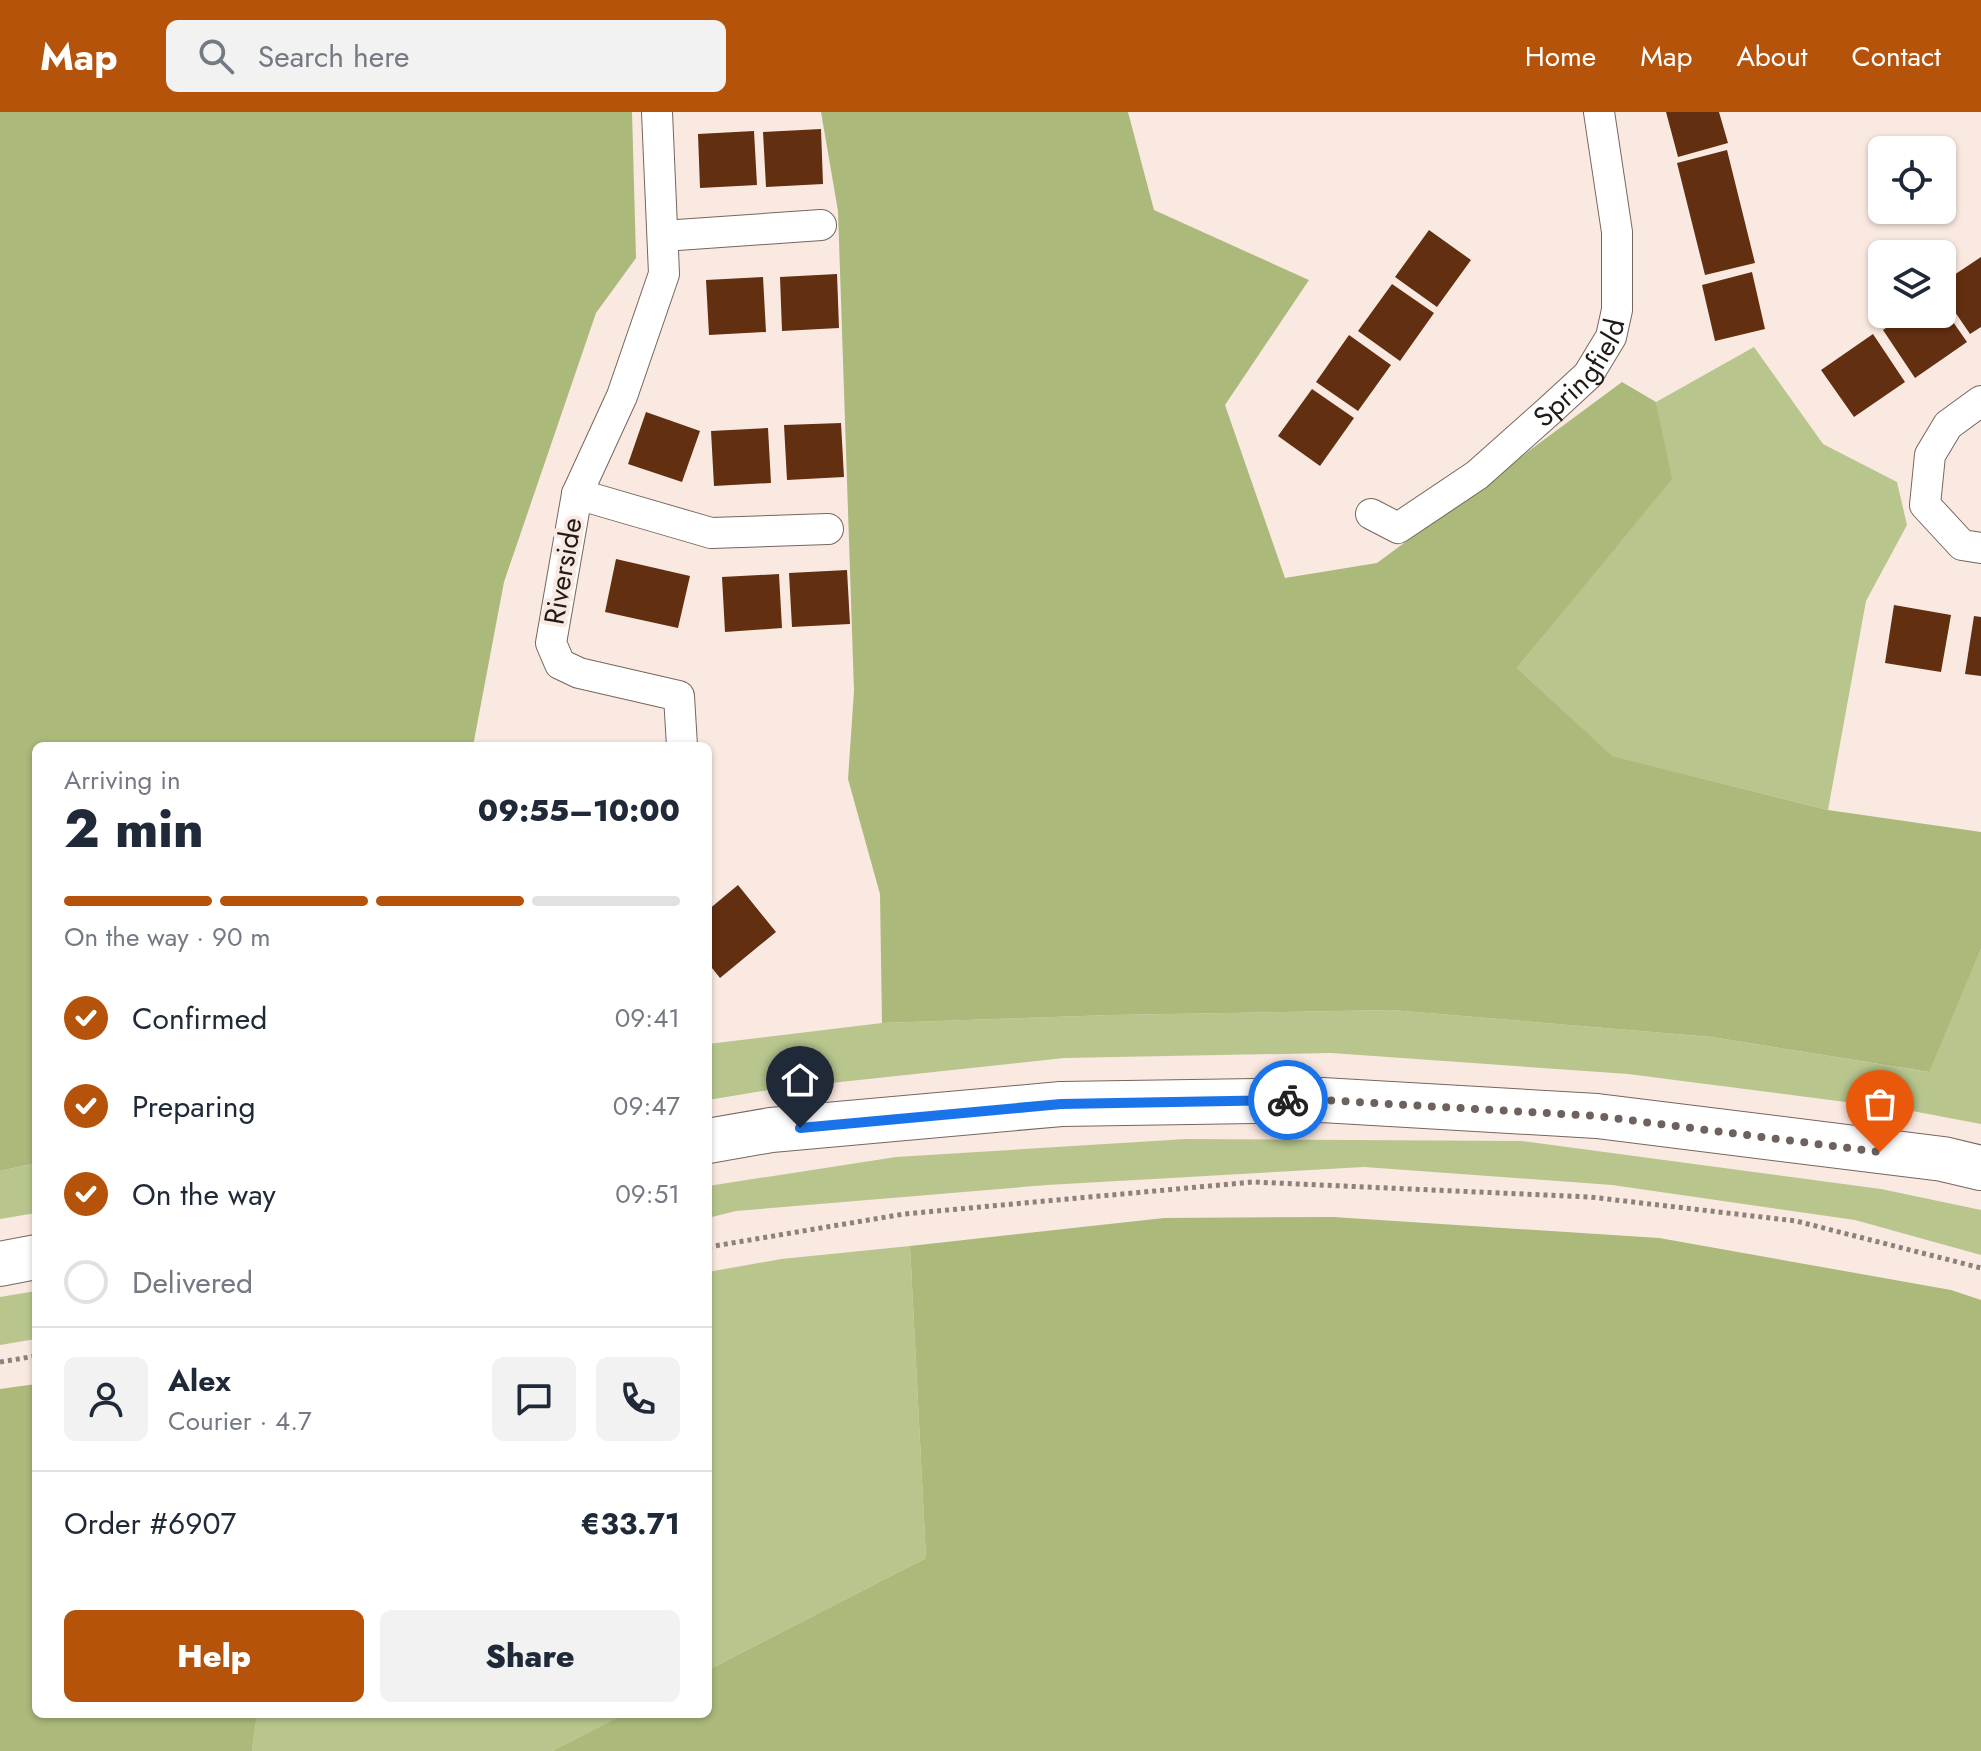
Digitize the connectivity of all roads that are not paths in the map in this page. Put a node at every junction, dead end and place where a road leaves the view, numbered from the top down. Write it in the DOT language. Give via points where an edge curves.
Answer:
graph roads {
  1 [pos="657,112"];
  2 [pos="1599,112"];
  3 [pos="821,225"];
  4 [pos="663,236"];
  5 [pos="1981,401"];
  6 [pos="577,494"];
  7 [pos="1371,514"];
  8 [pos="828,529"];
  9 [pos="1981,548"];
  10 [pos="682,742"];
  11 [pos="712,1140"];
  12 [pos="1981,1168"];
  13 [pos="32,1258"];
  14 [pos="0,1264"];
  1 -- 4 [label="street, Riverside"];
  2 -- 7 [label="street, Springfield" via="1617,232 1617,310 1611,337 1588,375 1477,475 1398,528"];
  3 -- 4 [label="street"];
  4 -- 6 [label="street, Riverside" via="664,274 622,396"];
  5 -- 9 [label="street" via="1948,425 1930,455 1925,505 1962,545"];
  6 -- 8 [label="street, Riverside" via="711,533"];
  6 -- 10 [label="street, Riverside" via="551,643 560,664 579,673 679,696"];
  11 -- 12 [label="main road" via="771,1130 1061,1104 1322,1100 1597,1116"];
  13 -- 14 [label="main road"];
}
